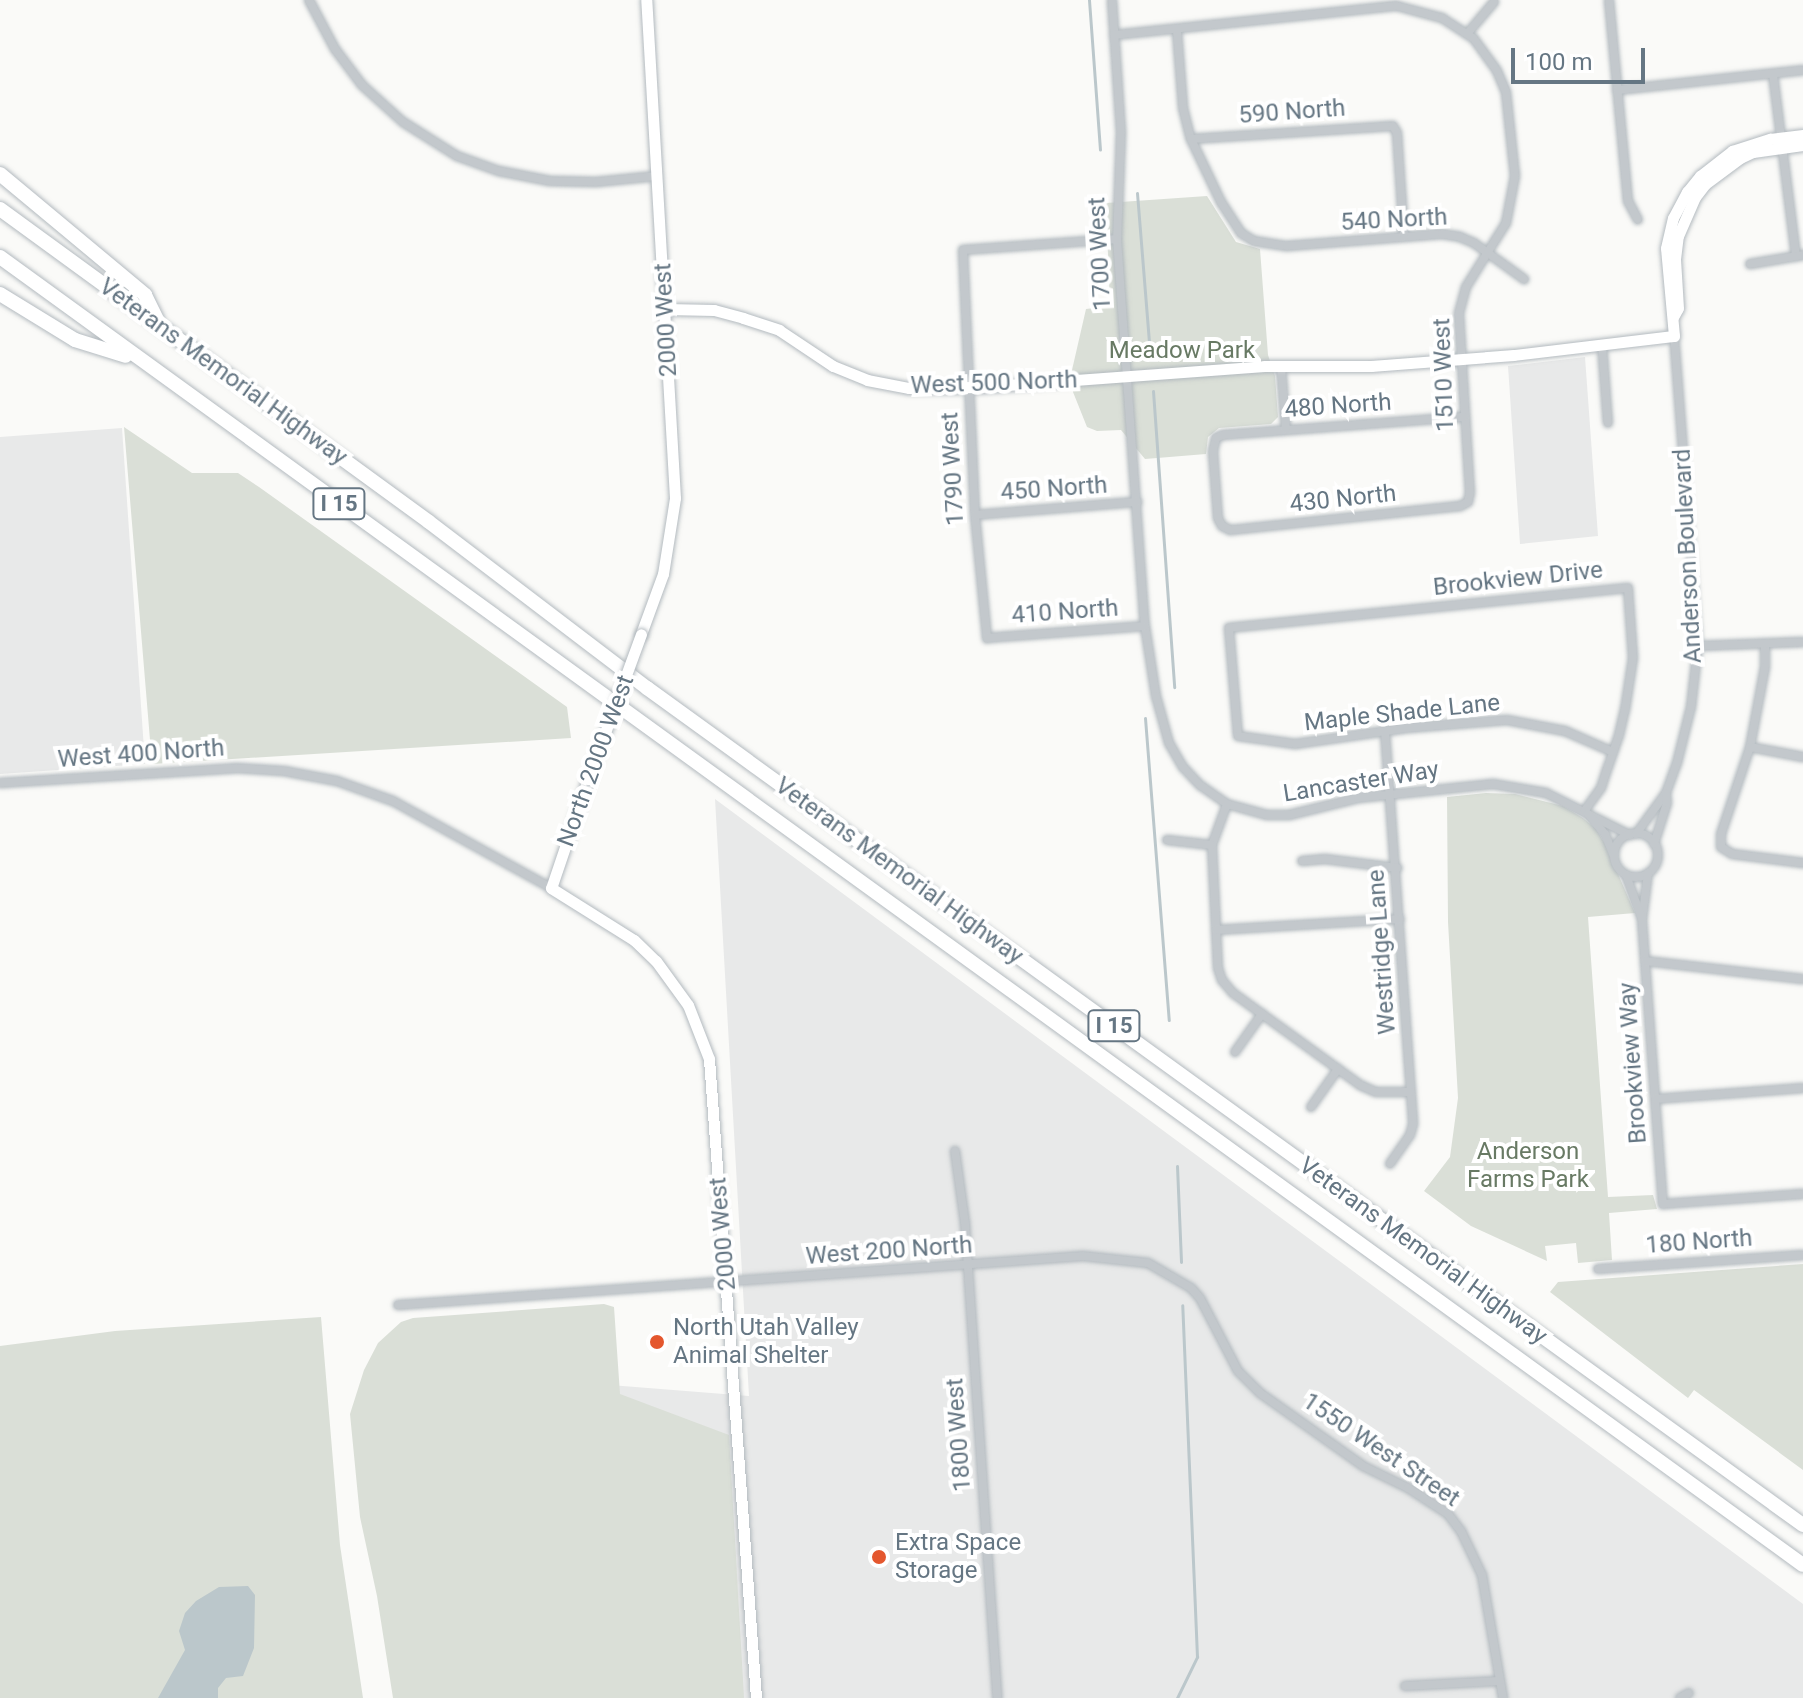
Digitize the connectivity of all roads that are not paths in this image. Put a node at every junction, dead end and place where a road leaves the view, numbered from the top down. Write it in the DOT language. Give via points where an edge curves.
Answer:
graph roads {
  1 [pos="309,0"];
  2 [pos="646,0"];
  3 [pos="1112,0"];
  4 [pos="1609,0"];
  5 [pos="1494,2"];
  6 [pos="1177,31"];
  7 [pos="1467,34"];
  8 [pos="1114,35"];
  9 [pos="1803,70"];
  10 [pos="1773,74"];
  11 [pos="1617,90"];
  12 [pos="1803,135"];
  13 [pos="1191,139"];
  14 [pos="1781,142"];
  15 [pos="1803,145"];
  16 [pos="0,174"];
  17 [pos="657,176"];
  18 [pos="0,209"];
  19 [pos="1638,220"];
  20 [pos="1404,237"];
  21 [pos="1117,239"];
  22 [pos="1487,252"];
  23 [pos="1799,256"];
  24 [pos="0,257"];
  25 [pos="1750,264"];
  26 [pos="1524,279"];
  27 [pos="0,294"];
  28 [pos="666,309"];
  29 [pos="159,323"];
  30 [pos="1674,336"];
  31 [pos="1602,344"];
  32 [pos="138,359"];
  33 [pos="1460,359"];
  34 [pos="1281,366"];
  35 [pos="1127,377"];
  36 [pos="969,387"];
  37 [pos="1464,417"];
  38 [pos="1608,423"];
  39 [pos="1286,430"];
  40 [pos="1137,502"];
  41 [pos="1468,502"];
  42 [pos="975,515"];
  43 [pos="1222,526"];
  44 [pos="1145,626"];
  45 [pos="641,634"];
  46 [pos="987,638"];
  47 [pos="1803,642"];
  48 [pos="1765,644"];
  49 [pos="1698,646"];
  50 [pos="1156,696"];
  51 [pos="1385,731"];
  52 [pos="1238,736"];
  53 [pos="1750,747"];
  54 [pos="1613,752"];
  55 [pos="1803,757"];
  56 [pos="0,783"];
  57 [pos="1666,793"];
  58 [pos="1391,794"];
  59 [pos="1227,804"];
  60 [pos="1585,810"];
  61 [pos="1633,834"];
  62 [pos="1167,840"];
  63 [pos="1654,844"];
  64 [pos="1212,845"];
  65 [pos="1614,858"];
  66 [pos="1302,861"];
  67 [pos="1803,863"];
  68 [pos="1397,868"];
  69 [pos="1648,873"];
  70 [pos="1626,875"];
  71 [pos="551,888"];
  72 [pos="1400,919"];
  73 [pos="1642,920"];
  74 [pos="1216,930"];
  75 [pos="1645,961"];
  76 [pos="1803,979"];
  77 [pos="1262,1014"];
  78 [pos="1235,1052"];
  79 [pos="1338,1069"];
  80 [pos="1803,1088"];
  81 [pos="1411,1092"];
  82 [pos="1656,1099"];
  83 [pos="1311,1107"];
  84 [pos="955,1151"];
  85 [pos="1390,1164"];
  86 [pos="1803,1194"];
  87 [pos="1803,1255"];
  88 [pos="968,1265"];
  89 [pos="1598,1269"];
  90 [pos="1168,1275"];
  91 [pos="727,1283"];
  92 [pos="398,1305"];
  93 [pos="1803,1525"];
  94 [pos="1803,1565"];
  95 [pos="1499,1681"];
  96 [pos="1405,1686"];
  97 [pos="756,1698"];
  98 [pos="997,1698"];
  99 [pos="1503,1698"];
  1 -- 17 [label="street" via="362,85 403,122 457,156 550,181"];
  2 -- 17 [label="street, 2000 West"];
  3 -- 8 [label="street, 1700 West"];
  4 -- 11 [label="street"];
  5 -- 7 [label="street"];
  6 -- 7 [label="street" via="1397,6 1427,12"];
  6 -- 8 [label="street"];
  6 -- 13 [label="street"];
  7 -- 22 [label="street, 1510 West" via="1486,53 1506,92 1515,158 1510,211"];
  8 -- 21 [label="street, 1700 West" via="1121,132"];
  9 -- 10 [label="street"];
  10 -- 11 [label="street"];
  10 -- 14 [label="street"];
  11 -- 19 [label="street" via="1628,201"];
  12 -- 14 [label="street, Anderson Boulevard"];
  13 -- 20 [label="street, 540 North" via="1221,202 1241,233 1254,241 1287,246"];
  13 -- 20 [label="street, 590 North" via="1389,125 1395,128"];
  14 -- 15 [label="street, Anderson Boulevard"];
  14 -- 23 [label="street"];
  14 -- 30 [label="street, Anderson Boulevard" via="1732,151 1687,192 1666,248"];
  16 -- 29 [label="highway" via="145,295"];
  17 -- 28 [label="street, 2000 West"];
  18 -- 29 [label="highway, Veterans Memorial Highway / I 15"];
  20 -- 22 [label="street, 540 North" via="1460,237"];
  21 -- 35 [label="street, 1700 West"];
  21 -- 36 [label="street, 1790 West" via="963,250"];
  22 -- 26 [label="street, 540 North"];
  22 -- 33 [label="street, 1510 West" via="1466,287 1459,314"];
  23 -- 25 [label="street"];
  24 -- 32 [label="highway, Veterans Memorial Highway / I 15"];
  27 -- 32 [label="highway" via="75,340"];
  28 -- 36 [label="street, West 500 North" via="714,310 779,330 833,366 867,380 909,388"];
  28 -- 45 [label="street, 2000 West" via="675,498 663,574"];
  29 -- 93 [label="highway, Veterans Memorial Highway / I 15" via="647,688"];
  30 -- 31 [label="street, West 500 North"];
  30 -- 49 [label="street, Anderson Boulevard"];
  31 -- 33 [label="street, West 500 North"];
  31 -- 38 [label="street"];
  32 -- 94 [label="highway, Veterans Memorial Highway / I 15"];
  33 -- 34 [label="street, West 500 North"];
  33 -- 37 [label="street, 1510 West"];
  34 -- 35 [label="street, West 500 North"];
  34 -- 39 [label="street"];
  35 -- 36 [label="street, West 500 North"];
  35 -- 40 [label="street, 1700 West"];
  36 -- 42 [label="street, 1790 West"];
  37 -- 39 [label="street, 480 North"];
  37 -- 41 [label="street, 1510 West"];
  39 -- 43 [label="street, 480 North" via="1216,438"];
  40 -- 42 [label="street, 450 North"];
  40 -- 44 [label="street, 1700 West"];
  41 -- 43 [label="street, 430 North" via="1304,523 1230,530"];
  42 -- 46 [label="street, 1790 West"];
  44 -- 46 [label="street, 410 North"];
  44 -- 50 [label="street, 1700 West"];
  45 -- 71 [label="street, North 2000 West, bridge"];
  47 -- 48 [label="street"];
  48 -- 49 [label="street"];
  48 -- 53 [label="street"];
  49 -- 57 [label="street, Anderson Boulevard" via="1691,707"];
  50 -- 59 [label="street, Lancaster Way" via="1169,743 1183,767"];
  51 -- 52 [label="street, Maple Shade Lane" via="1295,744"];
  51 -- 54 [label="street, Maple Shade Lane" via="1507,720 1565,731"];
  51 -- 58 [label="street, Westridge Lane"];
  52 -- 54 [label="street, Brookview Drive" via="1229,628 1628,588 1633,658"];
  53 -- 55 [label="street"];
  53 -- 67 [label="street" via="1721,847 1732,854"];
  54 -- 60 [label="street, Brookview Drive" via="1601,788"];
  56 -- 71 [label="street, West 400 North" via="236,768 337,781 393,801"];
  57 -- 61 [label="street, Anderson Boulevard"];
  57 -- 63 [label="street, Anderson Boulevard"];
  58 -- 59 [label="street, Lancaster Way" via="1332,802 1289,815"];
  58 -- 60 [label="street, Lancaster Way" via="1493,784 1546,793"];
  58 -- 68 [label="street, Westridge Lane"];
  59 -- 64 [label="street"];
  60 -- 61 [label="street, Lancaster Way"];
  60 -- 65 [label="street" via="1605,834"];
  61 -- 63 [label="street"];
  61 -- 65 [label="street" via="1620,841"];
  62 -- 64 [label="street"];
  63 -- 69 [label="street" via="1658,856"];
  64 -- 74 [label="street"];
  65 -- 70 [label="street"];
  66 -- 68 [label="street"];
  68 -- 72 [label="street, Westridge Lane"];
  69 -- 70 [label="street"];
  69 -- 73 [label="street, Brookview Way"];
  70 -- 73 [label="street, Brookview Way"];
  71 -- 91 [label="street, 2000 West" via="634,940 676,986 700,1030 709,1059"];
  72 -- 74 [label="street"];
  72 -- 81 [label="street, Westridge Lane"];
  73 -- 75 [label="street, Brookview Way"];
  74 -- 77 [label="street" via="1222,980"];
  75 -- 76 [label="street"];
  75 -- 82 [label="street, Brookview Way"];
  77 -- 78 [label="street"];
  77 -- 79 [label="street"];
  79 -- 81 [label="street" via="1368,1090"];
  79 -- 83 [label="street"];
  80 -- 82 [label="street"];
  81 -- 85 [label="street, Westridge Lane" via="1412,1130"];
  82 -- 86 [label="street, Brookview Way" via="1663,1204"];
  84 -- 88 [label="street, 1800 West"];
  87 -- 89 [label="street, 180 North"];
  88 -- 90 [label="street, West 200 North" via="1110,1257 1148,1263"];
  88 -- 91 [label="street, West 200 North"];
  88 -- 98 [label="street, 1800 West"];
  90 -- 95 [label="street, 1550 West Street" via="1200,1298 1238,1371 1260,1393 1363,1466 1448,1514 1482,1575"];
  91 -- 92 [label="street, West 200 North"];
  91 -- 97 [label="street, 2000 West"];
  95 -- 96 [label="street"];
  95 -- 99 [label="street, 1550 West Street"];
}
